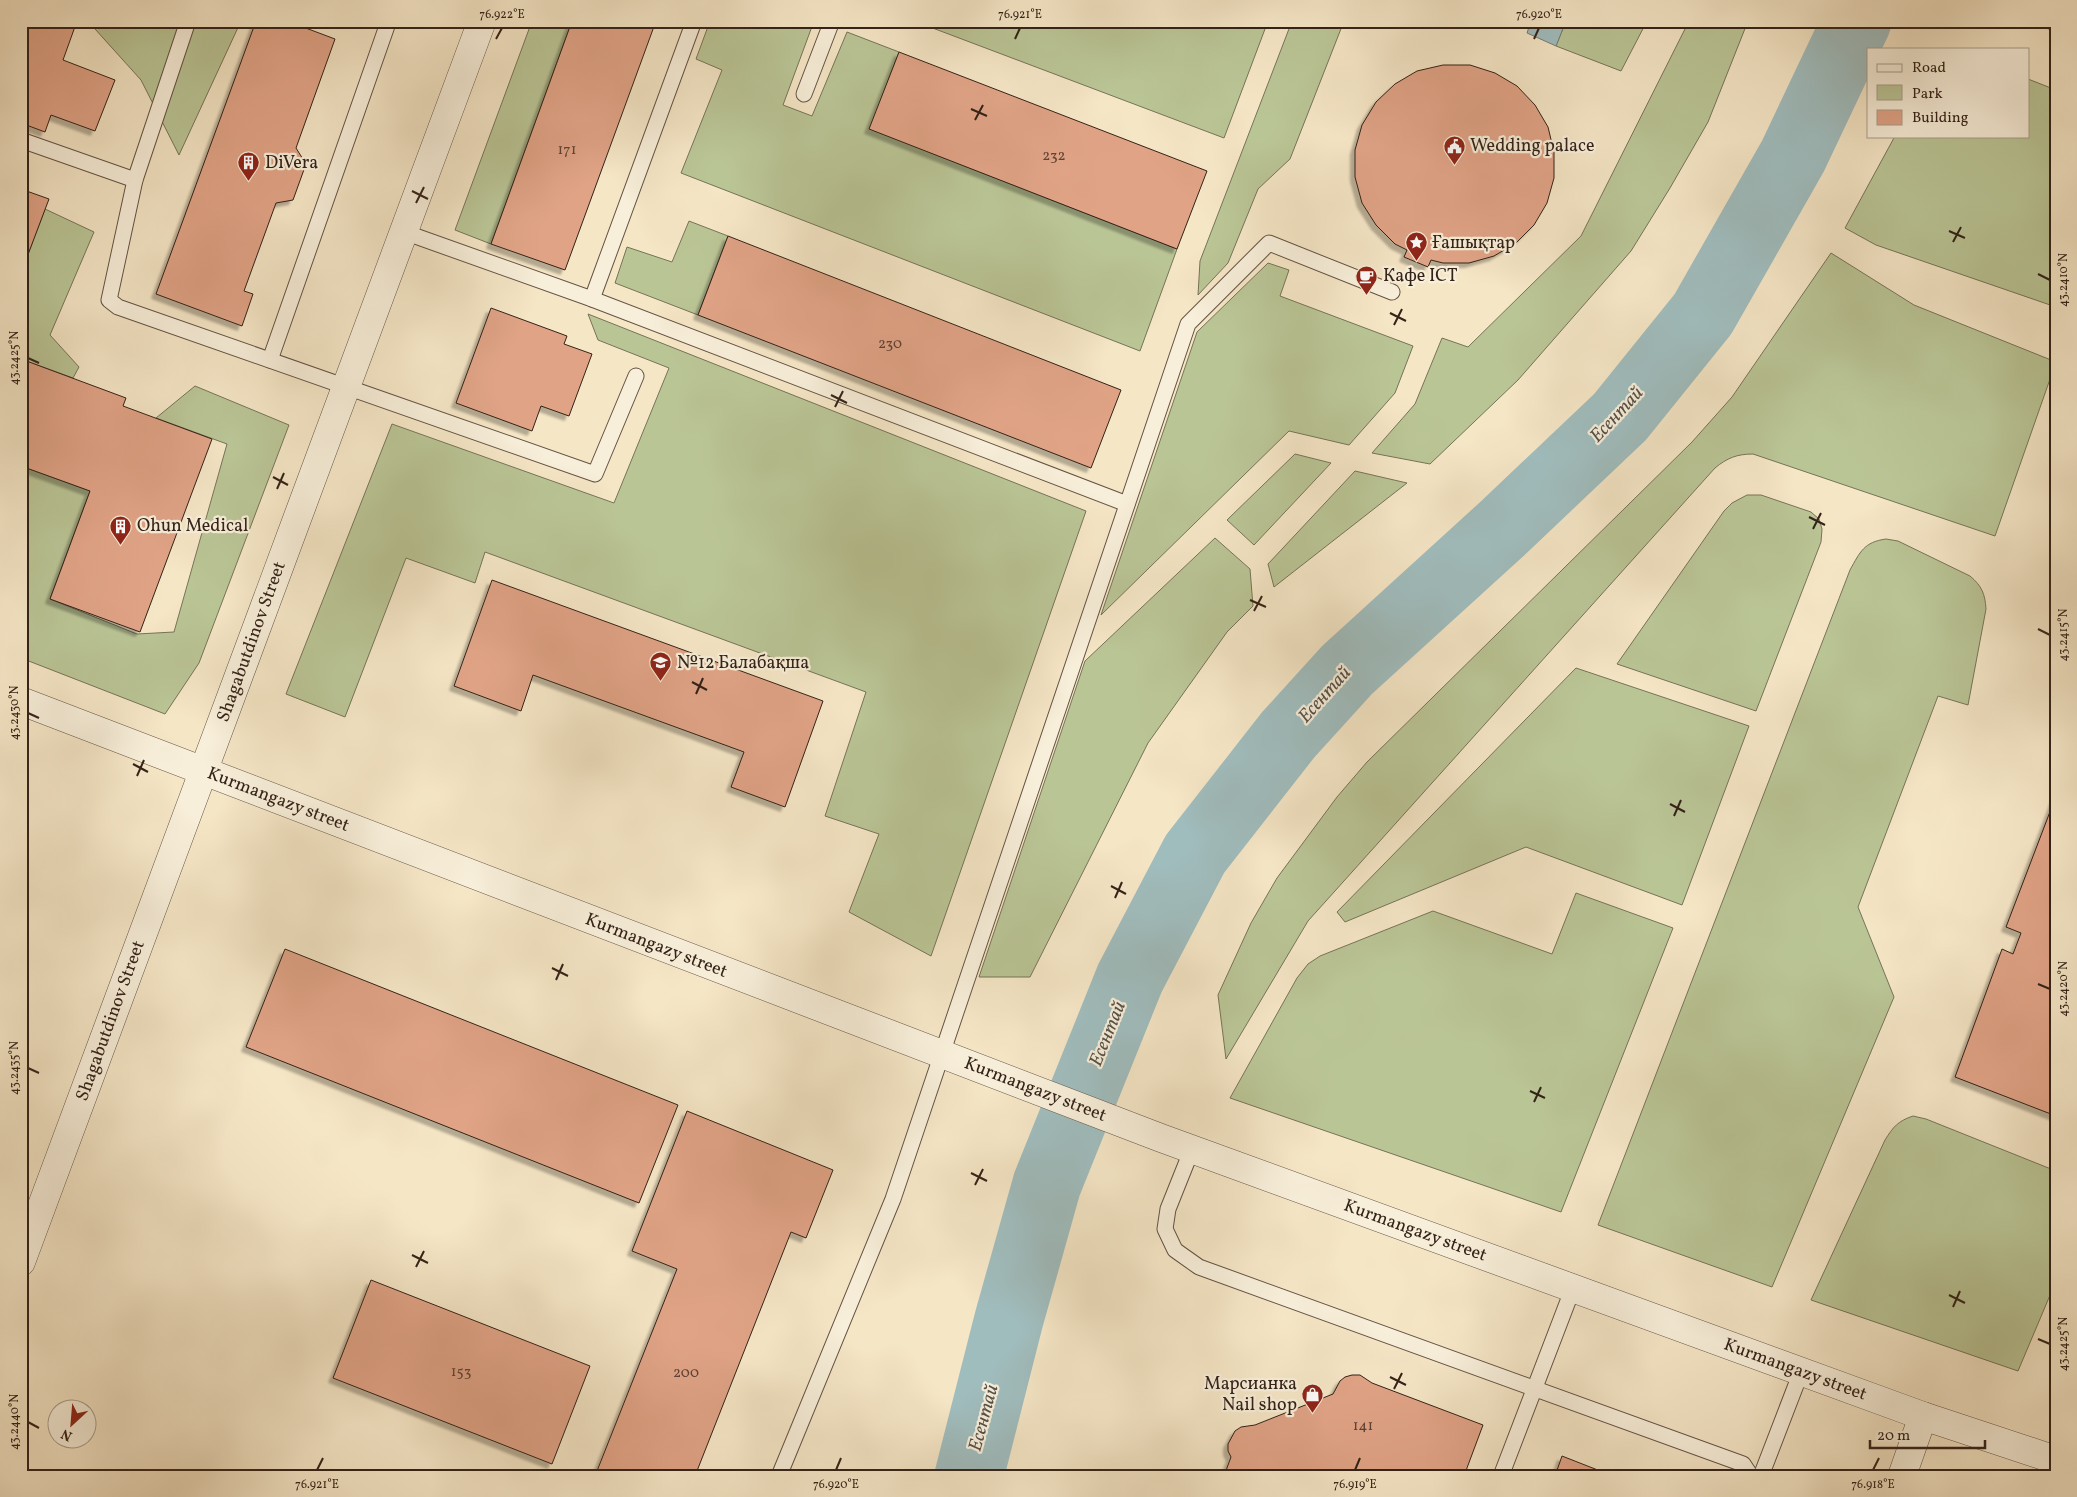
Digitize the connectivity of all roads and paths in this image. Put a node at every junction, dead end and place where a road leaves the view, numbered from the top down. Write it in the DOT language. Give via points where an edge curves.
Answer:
graph roads {
  1 [pos="188,21"];
  2 [pos="386,21"];
  3 [pos="482,21"];
  4 [pos="694,21"];
  5 [pos="832,21"];
  6 [pos="804,94"];
  7 [pos="21,140"];
  8 [pos="135,180"];
  9 [pos="404,232"];
  10 [pos="1392,292"];
  11 [pos="592,299"];
  12 [pos="270,360"];
  13 [pos="636,376"];
  14 [pos="346,387"];
  15 [pos="1127,504"];
  16 [pos="21,701"];
  17 [pos="203,772"];
  18 [pos="941,1055"];
  19 [pos="1192,1149"];
  20 [pos="21,1262"];
  21 [pos="1573,1288"];
  22 [pos="1801,1372"];
  23 [pos="1535,1388"];
  24 [pos="1923,1416"];
  25 [pos="2056,1460"];
  26 [pos="779,1476"];
  27 [pos="1502,1476"];
  28 [pos="1751,1476"];
  29 [pos="1760,1476"];
  30 [pos="1902,1476"];
  1 -- 8 [label="lane"];
  2 -- 12 [label="lane" via="388,23"];
  3 -- 9 [label="street, Shagabutdinov Street"];
  4 -- 11 [label="lane"];
  5 -- 6 [label="lane"];
  7 -- 8 [label="lane"];
  8 -- 12 [label="lane" via="109,300 118,307"];
  9 -- 11 [label="lane"];
  9 -- 14 [label="street, Shagabutdinov Street"];
  10 -- 15 [label="lane" via="1269,243 1188,324"];
  11 -- 15 [label="lane"];
  12 -- 14 [label="lane"];
  13 -- 14 [label="lane" via="595,474"];
  14 -- 17 [label="street, Shagabutdinov Street"];
  15 -- 18 [label="lane"];
  16 -- 17 [label="street, Kurmangazy street"];
  17 -- 18 [label="street, Kurmangazy street"];
  17 -- 20 [label="street, Shagabutdinov Street"];
  18 -- 19 [label="street, Kurmangazy street"];
  18 -- 26 [label="lane" via="893,1199"];
  19 -- 21 [label="street, Kurmangazy street"];
  19 -- 23 [label="lane" via="1168,1210 1165,1229 1175,1250 1183,1256 1200,1267"];
  21 -- 22 [label="street, Kurmangazy street"];
  21 -- 23 [label="lane"];
  22 -- 24 [label="street, Kurmangazy street"];
  22 -- 29 [label="lane"];
  23 -- 27 [label="lane"];
  23 -- 28 [label="lane" via="1743,1464"];
  24 -- 25 [label="street, Kurmangazy street"];
  24 -- 30 [label="street"];
}
